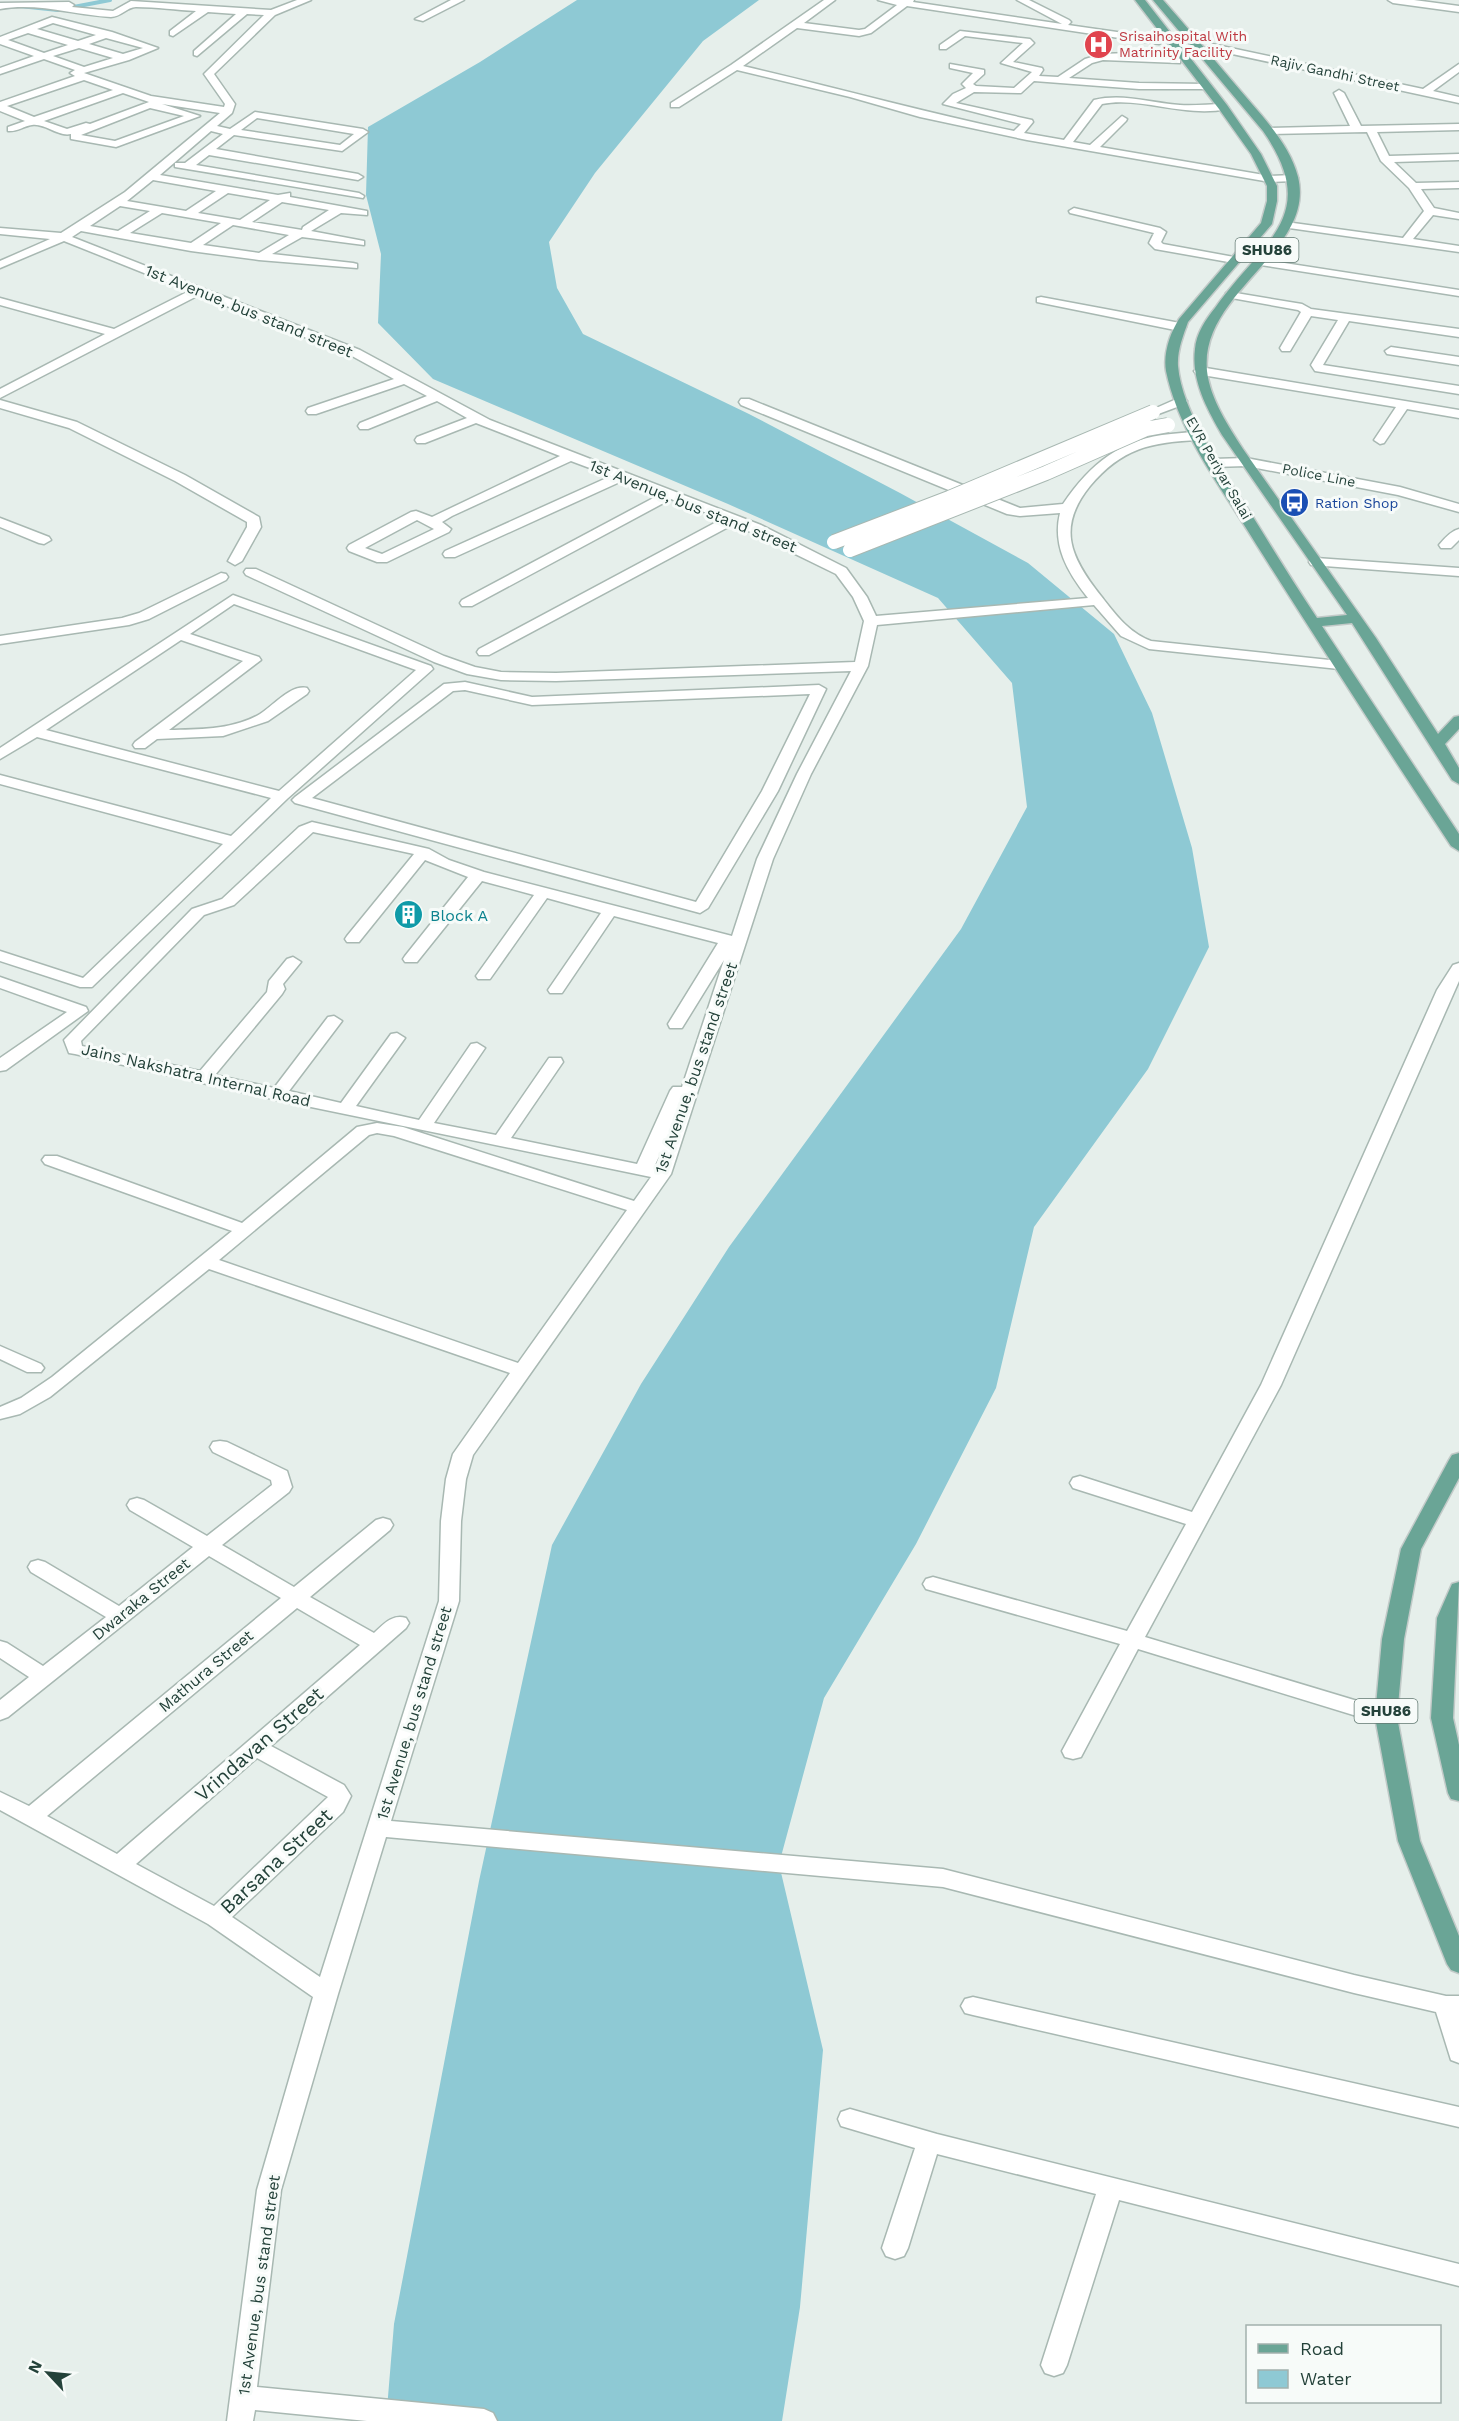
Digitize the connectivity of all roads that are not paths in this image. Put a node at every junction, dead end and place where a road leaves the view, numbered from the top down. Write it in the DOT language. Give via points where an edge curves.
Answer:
graph roads {
  1 [pos="306,0"];
  2 [pos="459,0"];
  3 [pos="830,0"];
  4 [pos="883,0"];
  5 [pos="1022,0"];
  6 [pos="1140,0"];
  7 [pos="1158,0"];
  8 [pos="1393,0"];
  9 [pos="82,2"];
  10 [pos="906,2"];
  11 [pos="1430,2"];
  12 [pos="2,6"];
  13 [pos="64,8"];
  14 [pos="1459,9"];
  15 [pos="204,10"];
  16 [pos="243,12"];
  17 [pos="272,14"];
  18 [pos="420,19"];
  19 [pos="52,20"];
  20 [pos="796,25"];
  21 [pos="26,29"];
  22 [pos="1084,30"];
  23 [pos="0,31"];
  24 [pos="173,33"];
  25 [pos="109,34"];
  26 [pos="0,39"];
  27 [pos="1159,41"];
  28 [pos="78,45"];
  29 [pos="0,46"];
  30 [pos="943,47"];
  31 [pos="1212,47"];
  32 [pos="11,49"];
  33 [pos="0,53"];
  34 [pos="197,53"];
  35 [pos="41,57"];
  36 [pos="125,58"];
  37 [pos="1176,61"];
  38 [pos="954,66"];
  39 [pos="735,67"];
  40 [pos="1459,67"];
  41 [pos="0,71"];
  42 [pos="1145,73"];
  43 [pos="85,76"];
  44 [pos="1032,78"];
  45 [pos="1060,80"];
  46 [pos="1205,87"];
  47 [pos="972,88"];
  48 [pos="123,90"];
  49 [pos="1426,92"];
  50 [pos="1339,93"];
  51 [pos="1459,100"];
  52 [pos="153,102"];
  53 [pos="675,105"];
  54 [pos="0,106"];
  55 [pos="1223,107"];
  56 [pos="228,111"];
  57 [pos="1122,119"];
  58 [pos="34,120"];
  59 [pos="299,122"];
  60 [pos="333,126"];
  61 [pos="1459,127"];
  62 [pos="208,128"];
  63 [pos="12,129"];
  64 [pos="1357,129"];
  65 [pos="1370,129"];
  66 [pos="1269,130"];
  67 [pos="232,132"];
  68 [pos="1017,134"];
  69 [pos="308,144"];
  70 [pos="1066,144"];
  71 [pos="342,148"];
  72 [pos="1092,149"];
  73 [pos="298,150"];
  74 [pos="206,151"];
  75 [pos="261,151"];
  76 [pos="288,157"];
  77 [pos="1459,157"];
  78 [pos="1385,159"];
  79 [pos="169,163"];
  80 [pos="278,163"];
  81 [pos="187,166"];
  82 [pos="309,169"];
  83 [pos="237,174"];
  84 [pos="152,177"];
  85 [pos="358,177"];
  86 [pos="1293,178"];
  87 [pos="1270,179"];
  88 [pos="283,183"];
  89 [pos="1459,185"];
  90 [pos="300,186"];
  91 [pos="1413,186"];
  92 [pos="227,189"];
  93 [pos="151,193"];
  94 [pos="358,196"];
  95 [pos="280,198"];
  96 [pos="115,202"];
  97 [pos="339,209"];
  98 [pos="159,210"];
  99 [pos="1074,211"];
  100 [pos="1430,211"];
  101 [pos="363,213"];
  102 [pos="188,215"];
  103 [pos="1459,216"];
  104 [pos="235,223"];
  105 [pos="1286,225"];
  106 [pos="92,230"];
  107 [pos="0,231"];
  108 [pos="304,231"];
  109 [pos="71,232"];
  110 [pos="120,235"];
  111 [pos="1405,242"];
  112 [pos="360,243"];
  113 [pos="191,248"];
  114 [pos="1459,249"];
  115 [pos="259,257"];
  116 [pos="1234,260"];
  117 [pos="1258,262"];
  118 [pos="0,265"];
  119 [pos="353,266"];
  120 [pos="196,291"];
  121 [pos="1459,293"];
  122 [pos="1230,295"];
  123 [pos="1041,300"];
  124 [pos="0,301"];
  125 [pos="1307,312"];
  126 [pos="1345,318"];
  127 [pos="1180,327"];
  128 [pos="114,333"];
  129 [pos="1459,333"];
  130 [pos="1286,348"];
  131 [pos="1391,351"];
  132 [pos="1459,361"];
  133 [pos="1200,371"];
  134 [pos="405,379"];
  135 [pos="1459,390"];
  136 [pos="0,394"];
  137 [pos="437,397"];
  138 [pos="1180,401"];
  139 [pos="745,402"];
  140 [pos="0,404"];
  141 [pos="1404,405"];
  142 [pos="312,411"];
  143 [pos="1459,414"];
  144 [pos="477,418"];
  145 [pos="364,426"];
  146 [pos="1196,430"];
  147 [pos="421,440"];
  148 [pos="1380,440"];
  149 [pos="569,457"];
  150 [pos="1246,462"];
  151 [pos="1212,463"];
  152 [pos="622,476"];
  153 [pos="669,495"];
  154 [pos="1459,507"];
  155 [pos="1068,508"];
  156 [pos="733,519"];
  157 [pos="0,522"];
  158 [pos="433,522"];
  159 [pos="1459,533"];
  160 [pos="44,540"];
  161 [pos="1446,545"];
  162 [pos="450,554"];
  163 [pos="815,556"];
  164 [pos="236,561"];
  165 [pos="1316,562"];
  166 [pos="1459,572"];
  167 [pos="236,576"];
  168 [pos="1098,600"];
  169 [pos="467,603"];
  170 [pos="1356,618"];
  171 [pos="871,621"];
  172 [pos="1312,623"];
  173 [pos="362,624"];
  174 [pos="180,635"];
  175 [pos="339,638"];
  176 [pos="0,640"];
  177 [pos="484,652"];
  178 [pos="1339,665"];
  179 [pos="861,666"];
  180 [pos="597,675"];
  181 [pos="624,675"];
  182 [pos="302,691"];
  183 [pos="627,696"];
  184 [pos="597,698"];
  185 [pos="1459,720"];
  186 [pos="35,732"];
  187 [pos="154,735"];
  188 [pos="1437,744"];
  189 [pos="140,745"];
  190 [pos="0,755"];
  191 [pos="0,779"];
  192 [pos="1459,780"];
  193 [pos="282,796"];
  194 [pos="234,842"];
  195 [pos="1459,846"];
  196 [pos="424,852"];
  197 [pos="478,875"];
  198 [pos="544,892"];
  199 [pos="610,910"];
  200 [pos="353,939"];
  201 [pos="733,941"];
  202 [pos="0,956"];
  203 [pos="411,959"];
  204 [pos="293,962"];
  205 [pos="1459,968"];
  206 [pos="484,976"];
  207 [pos="0,982"];
  208 [pos="556,990"];
  209 [pos="334,1021"];
  210 [pos="676,1024"];
  211 [pos="397,1038"];
  212 [pos="0,1048"];
  213 [pos="477,1048"];
  214 [pos="17,1053"];
  215 [pos="555,1062"];
  216 [pos="0,1066"];
  217 [pos="204,1077"];
  218 [pos="683,1081"];
  219 [pos="277,1095"];
  220 [pos="346,1108"];
  221 [pos="423,1126"];
  222 [pos="500,1142"];
  223 [pos="51,1160"];
  224 [pos="651,1172"];
  225 [pos="639,1208"];
  226 [pos="246,1230"];
  227 [pos="207,1262"];
  228 [pos="0,1352"];
  229 [pos="34,1368"];
  230 [pos="523,1371"];
  231 [pos="0,1413"];
  232 [pos="220,1447"];
  233 [pos="1459,1460"];
  234 [pos="1080,1483"];
  235 [pos="137,1505"];
  236 [pos="1196,1520"];
  237 [pos="383,1525"];
  238 [pos="208,1545"];
  239 [pos="38,1567"];
  240 [pos="933,1584"];
  241 [pos="1459,1589"];
  242 [pos="294,1598"];
  243 [pos="120,1616"];
  244 [pos="399,1623"];
  245 [pos="1132,1640"];
  246 [pos="374,1643"];
  247 [pos="0,1648"];
  248 [pos="44,1677"];
  249 [pos="0,1712"];
  250 [pos="1386,1717"];
  251 [pos="255,1747"];
  252 [pos="1073,1751"];
  253 [pos="1459,1793"];
  254 [pos="0,1800"];
  255 [pos="30,1817"];
  256 [pos="378,1828"];
  257 [pos="119,1865"];
  258 [pos="216,1918"];
  259 [pos="1459,1964"];
  260 [pos="326,1994"];
  261 [pos="1452,2005"];
  262 [pos="973,2006"];
  263 [pos="1459,2053"];
  264 [pos="1459,2117"];
  265 [pos="850,2120"];
  266 [pos="929,2142"];
  267 [pos="1111,2187"];
  268 [pos="895,2248"];
  269 [pos="1459,2275"];
  270 [pos="1054,2365"];
  271 [pos="242,2409"];
  272 [pos="484,2421"];
  1 -- 17 [label="street"];
  2 -- 18 [label="street"];
  3 -- 20 [label="street"];
  4 -- 10 [label="street"];
  5 -- 22 [label="street"];
  6 -- 46 [label="main road, EVR Periyar Salai / SHU86"];
  7 -- 66 [label="main road, EVR Periyar Salai / SHU86"];
  8 -- 11 [label="street"];
  9 -- 13 [label="street"];
  10 -- 20 [label="street" via="868,31 859,33"];
  10 -- 22 [label="street"];
  11 -- 14 [label="street"];
  12 -- 13 [label="street" via="12,0"];
  12 -- 19 [label="street"];
  13 -- 15 [label="street" via="115,14 131,4"];
  15 -- 16 [label="street"];
  15 -- 24 [label="street"];
  16 -- 17 [label="street"];
  16 -- 34 [label="street"];
  17 -- 56 [label="street" via="209,74 230,104"];
  19 -- 21 [label="street"];
  19 -- 25 [label="street"];
  20 -- 39 [label="street"];
  21 -- 26 [label="street"];
  21 -- 28 [label="street"];
  22 -- 27 [label="street"];
  23 -- 26 [label="street" via="8,33"];
  25 -- 28 [label="street"];
  25 -- 36 [label="street" via="153,47"];
  26 -- 35 [label="street"];
  28 -- 35 [label="street"];
  28 -- 36 [label="street"];
  29 -- 32 [label="street"];
  30 -- 44 [label="street" via="963,33 1027,41 1006,63 1038,70"];
  31 -- 49 [label="street, Rajiv Gandhi Street"];
  32 -- 33 [label="street"];
  32 -- 35 [label="street"];
  35 -- 36 [label="street" via="84,70"];
  35 -- 41 [label="street"];
  35 -- 43 [label="street"];
  37 -- 42 [label="street"];
  38 -- 47 [label="street" via="980,72 967,84"];
  39 -- 53 [label="street"];
  39 -- 68 [label="street"];
  40 -- 49 [label="street"];
  42 -- 45 [label="street"];
  42 -- 45 [label="street" via="1115,55 1094,57"];
  42 -- 46 [label="street"];
  43 -- 48 [label="street"];
  43 -- 54 [label="street"];
  44 -- 45 [label="street"];
  44 -- 47 [label="street" via="1017,91"];
  46 -- 55 [label="main road, EVR Periyar Salai / SHU86"];
  47 -- 68 [label="street" via="948,104 1028,122"];
  48 -- 52 [label="street"];
  48 -- 58 [label="street"];
  49 -- 51 [label="street, Rajiv Gandhi Street"];
  50 -- 64 [label="street"];
  52 -- 52 [label="street" via="77,133 75,137 116,144 195,116"];
  52 -- 56 [label="street"];
  52 -- 58 [label="street" via="71,132"];
  54 -- 58 [label="street"];
  55 -- 70 [label="street" via="1181,108 1115,99 1102,101"];
  55 -- 87 [label="main road, EVR Periyar Salai / SHU86"];
  56 -- 62 [label="street"];
  57 -- 72 [label="street"];
  58 -- 63 [label="street"];
  59 -- 60 [label="street"];
  59 -- 67 [label="street" via="255,115"];
  59 -- 75 [label="street"];
  60 -- 69 [label="street"];
  60 -- 71 [label="street" via="363,132"];
  61 -- 65 [label="street"];
  62 -- 67 [label="street"];
  62 -- 79 [label="street"];
  64 -- 65 [label="street"];
  64 -- 66 [label="street"];
  65 -- 78 [label="street"];
  66 -- 86 [label="main road, EVR Periyar Salai / SHU86"];
  67 -- 74 [label="street"];
  67 -- 75 [label="street"];
  68 -- 70 [label="street"];
  69 -- 71 [label="street"];
  69 -- 73 [label="street"];
  69 -- 75 [label="street"];
  70 -- 72 [label="street"];
  71 -- 82 [label="street"];
  72 -- 87 [label="street"];
  74 -- 75 [label="street"];
  74 -- 81 [label="street"];
  75 -- 80 [label="street"];
  75 -- 83 [label="street"];
  76 -- 80 [label="street"];
  77 -- 78 [label="street"];
  78 -- 91 [label="street"];
  79 -- 81 [label="street"];
  79 -- 84 [label="street"];
  80 -- 82 [label="street"];
  81 -- 83 [label="street"];
  82 -- 85 [label="street"];
  82 -- 88 [label="street"];
  83 -- 88 [label="street"];
  84 -- 93 [label="street"];
  84 -- 96 [label="street"];
  86 -- 87 [label="street"];
  86 -- 105 [label="main road, EVR Periyar Salai / SHU86" via="1294,205"];
  87 -- 116 [label="main road, EVR Periyar Salai / SHU86" via="1272,201 1266,224"];
  88 -- 90 [label="street"];
  89 -- 91 [label="street"];
  90 -- 94 [label="street"];
  90 -- 95 [label="street"];
  91 -- 100 [label="street"];
  92 -- 93 [label="street"];
  92 -- 95 [label="street"];
  92 -- 102 [label="street"];
  93 -- 96 [label="street"];
  93 -- 98 [label="street"];
  93 -- 106 [label="street"];
  95 -- 97 [label="street"];
  95 -- 104 [label="street"];
  96 -- 109 [label="street"];
  97 -- 101 [label="street"];
  97 -- 108 [label="street"];
  98 -- 102 [label="street"];
  98 -- 110 [label="street"];
  99 -- 116 [label="street" via="1156,230 1160,232 1155,243 1159,247"];
  100 -- 103 [label="street"];
  100 -- 111 [label="street"];
  102 -- 104 [label="street"];
  104 -- 108 [label="street"];
  104 -- 113 [label="street"];
  105 -- 111 [label="street"];
  105 -- 117 [label="main road, EVR Periyar Salai / SHU86"];
  106 -- 109 [label="street"];
  106 -- 110 [label="street"];
  107 -- 109 [label="street, 1st Avenue, bus stand street"];
  108 -- 112 [label="street"];
  108 -- 115 [label="street"];
  109 -- 118 [label="street"];
  109 -- 120 [label="street, 1st Avenue, bus stand street"];
  110 -- 113 [label="street"];
  111 -- 114 [label="street"];
  113 -- 115 [label="street"];
  115 -- 119 [label="street"];
  116 -- 127 [label="main road, EVR Periyar Salai / SHU86"];
  117 -- 121 [label="street"];
  117 -- 122 [label="main road, EVR Periyar Salai / SHU86"];
  120 -- 128 [label="street"];
  120 -- 134 [label="street, 1st Avenue, bus stand street" via="356,353"];
  122 -- 125 [label="street" via="1302,307"];
  122 -- 133 [label="main road, EVR Periyar Salai / SHU86" via="1202,335"];
  123 -- 127 [label="street"];
  124 -- 128 [label="street"];
  125 -- 126 [label="street"];
  125 -- 130 [label="street"];
  126 -- 131 [label="street"];
  126 -- 131 [label="street" via="1317,365 1323,369"];
  127 -- 138 [label="main road, EVR Periyar Salai / SHU86" via="1172,366"];
  128 -- 136 [label="street"];
  129 -- 131 [label="street"];
  131 -- 132 [label="street"];
  131 -- 135 [label="street"];
  133 -- 141 [label="street"];
  133 -- 150 [label="main road, EVR Periyar Salai / SHU86" via="1213,409"];
  134 -- 137 [label="street, 1st Avenue, bus stand street"];
  134 -- 142 [label="street"];
  137 -- 144 [label="street, 1st Avenue, bus stand street"];
  137 -- 145 [label="street"];
  138 -- 146 [label="main road, EVR Periyar Salai / SHU86"];
  138 -- 163 [label="street, bridge" via="834,542"];
  139 -- 155 [label="street" via="1012,511"];
  140 -- 164 [label="street" via="73,425 254,520"];
  141 -- 143 [label="street"];
  141 -- 148 [label="street"];
  144 -- 147 [label="street"];
  144 -- 149 [label="street, 1st Avenue, bus stand street"];
  146 -- 151 [label="main road, EVR Periyar Salai / SHU86"];
  146 -- 155 [label="street" via="1137,444 1112,455"];
  146 -- 163 [label="street, bridge" via="1168,425 1146,429 850,550"];
  149 -- 152 [label="street, 1st Avenue, bus stand street"];
  149 -- 158 [label="street"];
  150 -- 151 [label="street, Police Line"];
  150 -- 154 [label="street, Police Line" via="1400,491"];
  150 -- 165 [label="main road, EVR Periyar Salai / SHU86"];
  151 -- 172 [label="main road, EVR Periyar Salai / SHU86"];
  152 -- 153 [label="street, 1st Avenue, bus stand street"];
  152 -- 162 [label="street"];
  153 -- 156 [label="street, 1st Avenue, bus stand street"];
  153 -- 169 [label="street"];
  155 -- 168 [label="street" via="1065,538 1070,560"];
  156 -- 163 [label="street, 1st Avenue, bus stand street"];
  156 -- 177 [label="street"];
  157 -- 160 [label="street"];
  158 -- 158 [label="street" via="444,529 382,559 354,548 416,515"];
  159 -- 161 [label="street"];
  163 -- 171 [label="street, 1st Avenue, bus stand street" via="841,571"];
  164 -- 167 [label="street" via="252,567"];
  164 -- 167 [label="street" via="224,562 214,572"];
  165 -- 166 [label="street"];
  165 -- 170 [label="main road, EVR Periyar Salai / SHU86"];
  167 -- 173 [label="street"];
  167 -- 176 [label="street" via="134,619"];
  168 -- 171 [label="street"];
  168 -- 178 [label="street" via="1119,630 1149,645"];
  170 -- 172 [label="main road"];
  170 -- 188 [label="main road, EVR Periyar Salai / SHU86"];
  171 -- 179 [label="street, 1st Avenue, bus stand street"];
  172 -- 178 [label="main road, EVR Periyar Salai / SHU86"];
  173 -- 175 [label="street"];
  173 -- 180 [label="street" via="472,671 501,676"];
  174 -- 175 [label="street" via="233,599"];
  174 -- 186 [label="street"];
  174 -- 187 [label="street" via="254,660"];
  175 -- 193 [label="street" via="426,669"];
  178 -- 195 [label="main road, EVR Periyar Salai / SHU86"];
  179 -- 181 [label="street"];
  179 -- 201 [label="street, 1st Avenue, bus stand street" via="804,774"];
  180 -- 181 [label="street"];
  180 -- 184 [label="street"];
  181 -- 183 [label="street"];
  182 -- 187 [label="street" via="263,718 218,733"];
  183 -- 184 [label="street"];
  183 -- 184 [label="street" via="819,689 770,791 700,908 300,800 449,687 465,686 532,701"];
  185 -- 188 [label="main road"];
  186 -- 190 [label="street"];
  186 -- 193 [label="street"];
  187 -- 189 [label="street"];
  188 -- 192 [label="main road, EVR Periyar Salai / SHU86"];
  191 -- 194 [label="street"];
  193 -- 194 [label="street"];
  194 -- 202 [label="street" via="86,984"];
  196 -- 197 [label="street, Jains Nakshatra Internal Road" via="445,865"];
  196 -- 200 [label="street"];
  196 -- 217 [label="street, Jains Nakshatra Internal Road" via="312,827 304,830 228,902 198,912 72,1040 75,1049"];
  197 -- 198 [label="street, Jains Nakshatra Internal Road"];
  197 -- 203 [label="street"];
  198 -- 199 [label="street, Jains Nakshatra Internal Road"];
  198 -- 206 [label="street"];
  199 -- 201 [label="street, Jains Nakshatra Internal Road"];
  199 -- 208 [label="street"];
  201 -- 210 [label="street"];
  201 -- 224 [label="street, 1st Avenue, bus stand street"];
  204 -- 217 [label="street" via="275,984 274,994"];
  205 -- 236 [label="street" via="1445,990 1271,1385"];
  207 -- 214 [label="street" via="80,1011"];
  209 -- 219 [label="street"];
  211 -- 220 [label="street"];
  212 -- 214 [label="street"];
  213 -- 221 [label="street"];
  214 -- 216 [label="street"];
  215 -- 222 [label="street"];
  217 -- 219 [label="street, Jains Nakshatra Internal Road"];
  218 -- 224 [label="street"];
  219 -- 220 [label="street, Jains Nakshatra Internal Road"];
  220 -- 221 [label="street, Jains Nakshatra Internal Road"];
  221 -- 222 [label="street, Jains Nakshatra Internal Road"];
  222 -- 224 [label="street, Jains Nakshatra Internal Road"];
  223 -- 226 [label="street"];
  224 -- 225 [label="street, 1st Avenue, bus stand street"];
  225 -- 226 [label="street" via="377,1128 363,1131"];
  225 -- 230 [label="street, 1st Avenue, bus stand street"];
  226 -- 227 [label="street"];
  227 -- 230 [label="street"];
  227 -- 231 [label="street" via="57,1382 23,1404"];
  228 -- 229 [label="street"];
  230 -- 256 [label="street, 1st Avenue, bus stand street" via="463,1454 451,1521 449,1601"];
  232 -- 238 [label="street, Dwaraka Street" via="280,1476 282,1487"];
  233 -- 250 [label="main road, SHU86" via="1411,1549 1393,1639"];
  234 -- 236 [label="street"];
  235 -- 238 [label="street"];
  236 -- 245 [label="street"];
  237 -- 242 [label="street, Mathura Street"];
  238 -- 242 [label="street"];
  238 -- 243 [label="street, Dwaraka Street"];
  239 -- 243 [label="street"];
  240 -- 245 [label="street"];
  241 -- 253 [label="main road, SHU86" via="1447,1618 1442,1718"];
  242 -- 246 [label="street"];
  242 -- 255 [label="street, Mathura Street"];
  243 -- 248 [label="street, Dwaraka Street"];
  244 -- 246 [label="street, Vrindavan Street"];
  245 -- 250 [label="street"];
  245 -- 252 [label="street"];
  246 -- 251 [label="street, Vrindavan Street"];
  247 -- 248 [label="street"];
  248 -- 249 [label="street, Dwaraka Street"];
  250 -- 259 [label="main road, SHU86" via="1409,1841"];
  251 -- 257 [label="street, Vrindavan Street"];
  251 -- 258 [label="street, Barsana Street" via="340,1796 335,1806"];
  254 -- 255 [label="street"];
  255 -- 257 [label="street"];
  256 -- 260 [label="street, 1st Avenue, bus stand street"];
  256 -- 261 [label="street" via="942,1878 1354,1984"];
  257 -- 258 [label="street"];
  258 -- 260 [label="street"];
  260 -- 271 [label="street, 1st Avenue, bus stand street" via="269,2190"];
  261 -- 263 [label="street"];
  262 -- 264 [label="street"];
  265 -- 266 [label="street"];
  266 -- 267 [label="street"];
  266 -- 268 [label="street"];
  267 -- 269 [label="street"];
  267 -- 270 [label="street"];
  271 -- 272 [label="street"];
}
